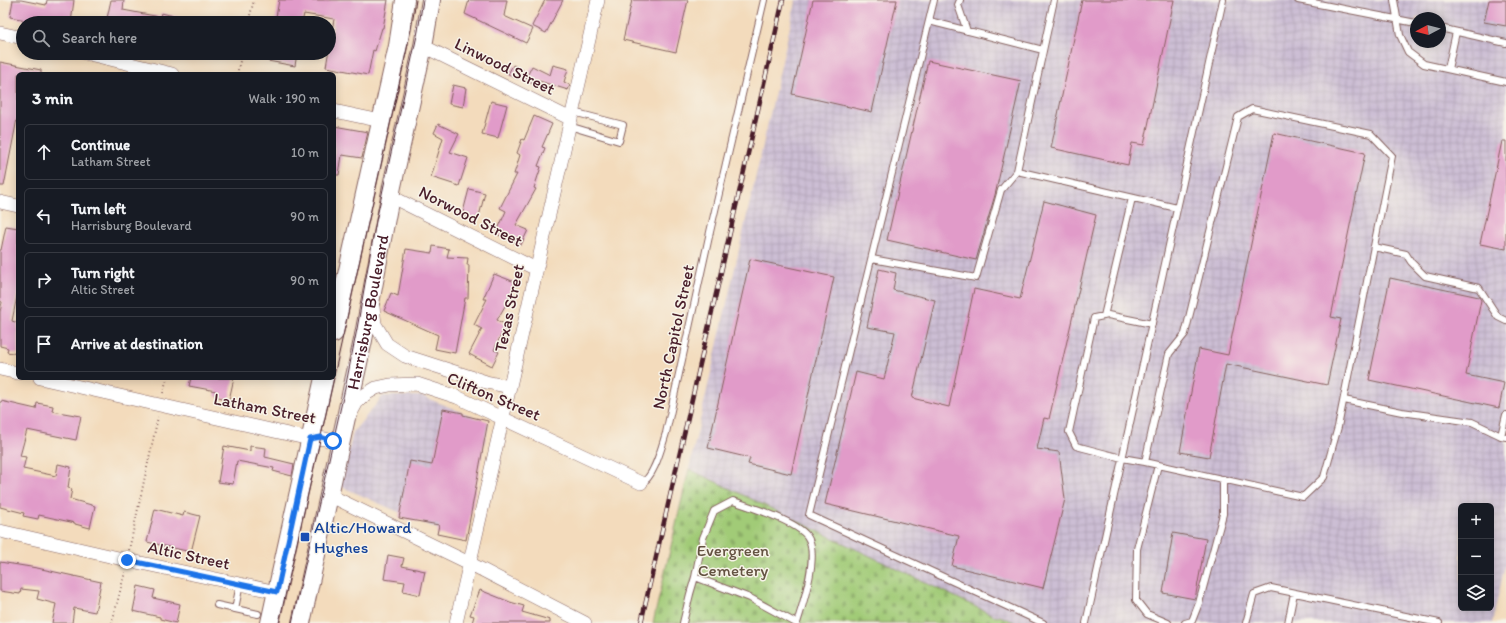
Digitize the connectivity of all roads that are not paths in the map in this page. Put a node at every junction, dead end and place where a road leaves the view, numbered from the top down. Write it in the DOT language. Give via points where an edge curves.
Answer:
graph roads {
  1 [pos="405,0"];
  2 [pos="432,0"];
  3 [pos="598,0"];
  4 [pos="764,0"];
  5 [pos="934,0"];
  6 [pos="960,0"];
  7 [pos="1054,0"];
  8 [pos="1223,0"];
  9 [pos="1298,0"];
  10 [pos="1394,0"];
  11 [pos="1397,19"];
  12 [pos="929,21"];
  13 [pos="1410,22"];
  14 [pos="1446,30"];
  15 [pos="967,31"];
  16 [pos="0,32"];
  17 [pos="1456,32"];
  18 [pos="16,36"];
  19 [pos="1506,43"];
  20 [pos="423,46"];
  21 [pos="1043,50"];
  22 [pos="114,60"];
  23 [pos="1448,69"];
  24 [pos="164,72"];
  25 [pos="1506,82"];
  26 [pos="336,111"];
  27 [pos="571,119"];
  28 [pos="381,121"];
  29 [pos="1017,172"];
  30 [pos="390,196"];
  31 [pos="1132,198"];
  32 [pos="0,202"];
  33 [pos="16,206"];
  34 [pos="1177,208"];
  35 [pos="1374,247"];
  36 [pos="872,259"];
  37 [pos="536,269"];
  38 [pos="340,280"];
  39 [pos="372,294"];
  40 [pos="336,315"];
  41 [pos="1104,316"];
  42 [pos="1506,321"];
  43 [pos="1152,324"];
  44 [pos="0,369"];
  45 [pos="16,373"];
  46 [pos="49,380"];
  47 [pos="324,380"];
  48 [pos="510,387"];
  49 [pos="1344,400"];
  50 [pos="1506,415"];
  51 [pos="504,418"];
  52 [pos="344,428"];
  53 [pos="1504,436"];
  54 [pos="310,439"];
  55 [pos="340,446"];
  56 [pos="1122,458"];
  57 [pos="1145,462"];
  58 [pos="1158,465"];
  59 [pos="1223,479"];
  60 [pos="641,483"];
  61 [pos="329,496"];
  62 [pos="0,531"];
  63 [pos="469,563"];
  64 [pos="696,577"];
  65 [pos="240,584"];
  66 [pos="277,592"];
  67 [pos="1294,593"];
  68 [pos="217,605"];
  69 [pos="235,609"];
  70 [pos="264,618"];
  71 [pos="301,623"];
  72 [pos="456,623"];
  73 [pos="585,623"];
  74 [pos="683,623"];
  75 [pos="797,623"];
  76 [pos="1043,623"];
  77 [pos="1086,623"];
  78 [pos="1168,623"];
  79 [pos="1185,623"];
  80 [pos="1246,623"];
  81 [pos="1288,623"];
  82 [pos="1439,623"];
  1 -- 28 [label="main road, Harrisburg Boulevard" via="398,46"];
  2 -- 20 [label="main road, Harrisburg Boulevard"];
  3 -- 27 [label="street, Texas Street"];
  4 -- 60 [label="lane, North Capitol Street" via="666,433 659,457 645,482"];
  5 -- 12 [label="lane"];
  6 -- 15 [label="lane" via="958,5"];
  7 -- 21 [label="lane"];
  8 -- 34 [label="lane"];
  9 -- 11 [label="lane"];
  10 -- 11 [label="lane"];
  11 -- 13 [label="lane"];
  11 -- 23 [label="lane" via="1400,35 1408,52 1424,64"];
  12 -- 15 [label="lane"];
  12 -- 36 [label="lane"];
  14 -- 17 [label="lane"];
  15 -- 21 [label="lane"];
  16 -- 18 [label="street"];
  17 -- 19 [label="lane"];
  17 -- 23 [label="lane"];
  20 -- 27 [label="street, Linwood Street"];
  20 -- 30 [label="main road, Harrisburg Boulevard"];
  21 -- 29 [label="lane"];
  22 -- 24 [label="street"];
  23 -- 25 [label="lane"];
  26 -- 28 [label="street"];
  27 -- 27 [label="lane" via="619,141 623,125"];
  27 -- 37 [label="street, Texas Street"];
  28 -- 38 [label="main road, Harrisburg Boulevard"];
  29 -- 31 [label="lane"];
  29 -- 36 [label="lane" via="1001,190 976,278"];
  30 -- 37 [label="street, Norwood Street"];
  30 -- 39 [label="main road, Harrisburg Boulevard"];
  31 -- 34 [label="lane"];
  31 -- 41 [label="lane"];
  32 -- 33 [label="street"];
  34 -- 43 [label="lane"];
  35 -- 42 [label="lane" via="1406,254 1425,276 1479,288 1498,317"];
  35 -- 49 [label="lane"];
  35 -- 57 [label="lane" via="1392,156 1371,134 1252,109 1238,117 1185,334 1169,354"];
  36 -- 76 [label="lane" via="809,514"];
  37 -- 48 [label="street, Texas Street"];
  38 -- 40 [label="main road, Harrisburg Boulevard"];
  39 -- 48 [label="street, Clifton Street" via="375,324 388,344 405,356 486,382"];
  39 -- 52 [label="main road, Harrisburg Boulevard"];
  41 -- 43 [label="lane"];
  41 -- 56 [label="lane" via="1094,318 1069,432 1076,446"];
  43 -- 56 [label="lane"];
  44 -- 45 [label="street"];
  46 -- 54 [label="street, Latham Street"];
  47 -- 54 [label="main road, Harrisburg Boulevard"];
  48 -- 51 [label="street, Texas Street"];
  49 -- 53 [label="lane" via="1402,412 1472,422"];
  49 -- 59 [label="lane" via="1324,477 1303,497"];
  50 -- 53 [label="lane"];
  51 -- 52 [label="street, Clifton Street" via="457,397 416,384 390,385 376,388 357,402"];
  51 -- 60 [label="street, Clifton Street"];
  51 -- 63 [label="street, Texas Street"];
  52 -- 55 [label="main road, Harrisburg Boulevard"];
  54 -- 55 [label="street, Latham Street" via="321,437"];
  54 -- 66 [label="main road, Harrisburg Boulevard"];
  55 -- 61 [label="main road, Harrisburg Boulevard"];
  56 -- 57 [label="lane"];
  56 -- 77 [label="lane"];
  57 -- 58 [label="lane"];
  58 -- 59 [label="lane"];
  58 -- 78 [label="lane" via="1137,549 1136,600 1147,614"];
  59 -- 79 [label="lane" via="1223,514 1199,603 1192,621"];
  61 -- 63 [label="street"];
  61 -- 71 [label="main road, Harrisburg Boulevard"];
  62 -- 65 [label="street, Altic Street"];
  63 -- 72 [label="street, Texas Street"];
  63 -- 73 [label="street"];
  64 -- 74 [label="lane"];
  64 -- 75 [label="lane" via="750,598"];
  64 -- 75 [label="lane" via="703,538 714,512 733,501 763,511 795,527 807,537 812,550 809,577"];
  65 -- 66 [label="street, Altic Street"];
  65 -- 69 [label="lane"];
  66 -- 70 [label="main road, Harrisburg Boulevard"];
  67 -- 80 [label="lane" via="1271,588 1254,594"];
  67 -- 81 [label="lane"];
  67 -- 82 [label="lane"];
  68 -- 69 [label="lane"];
  69 -- 70 [label="lane"];
}
